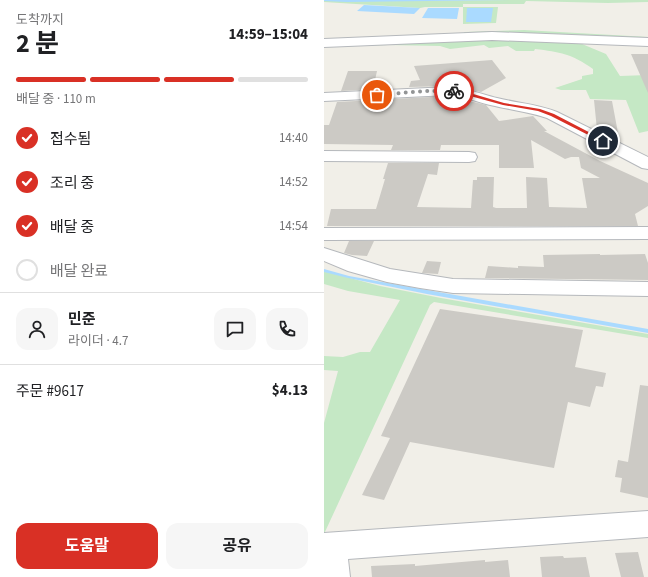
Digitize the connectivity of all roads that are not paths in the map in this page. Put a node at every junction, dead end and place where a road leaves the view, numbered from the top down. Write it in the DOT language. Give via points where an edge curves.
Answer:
graph roads {
  1 [pos="648,42"];
  2 [pos="324,43"];
  3 [pos="324,96"];
  4 [pos="324,156"];
  5 [pos="469,156"];
  6 [pos="648,164"];
  7 [pos="648,233"];
  8 [pos="324,234"];
  9 [pos="324,254"];
  10 [pos="648,289"];
  11 [pos="648,524"];
  12 [pos="329,557"];
  1 -- 2 [label="street" via="458,32"];
  3 -- 6 [label="street" via="425,91 463,92 552,115"];
  4 -- 5 [label="street"];
  7 -- 8 [label="street"];
  9 -- 10 [label="street" via="370,271 422,283"];
  11 -- 12 [label="street"];
}
